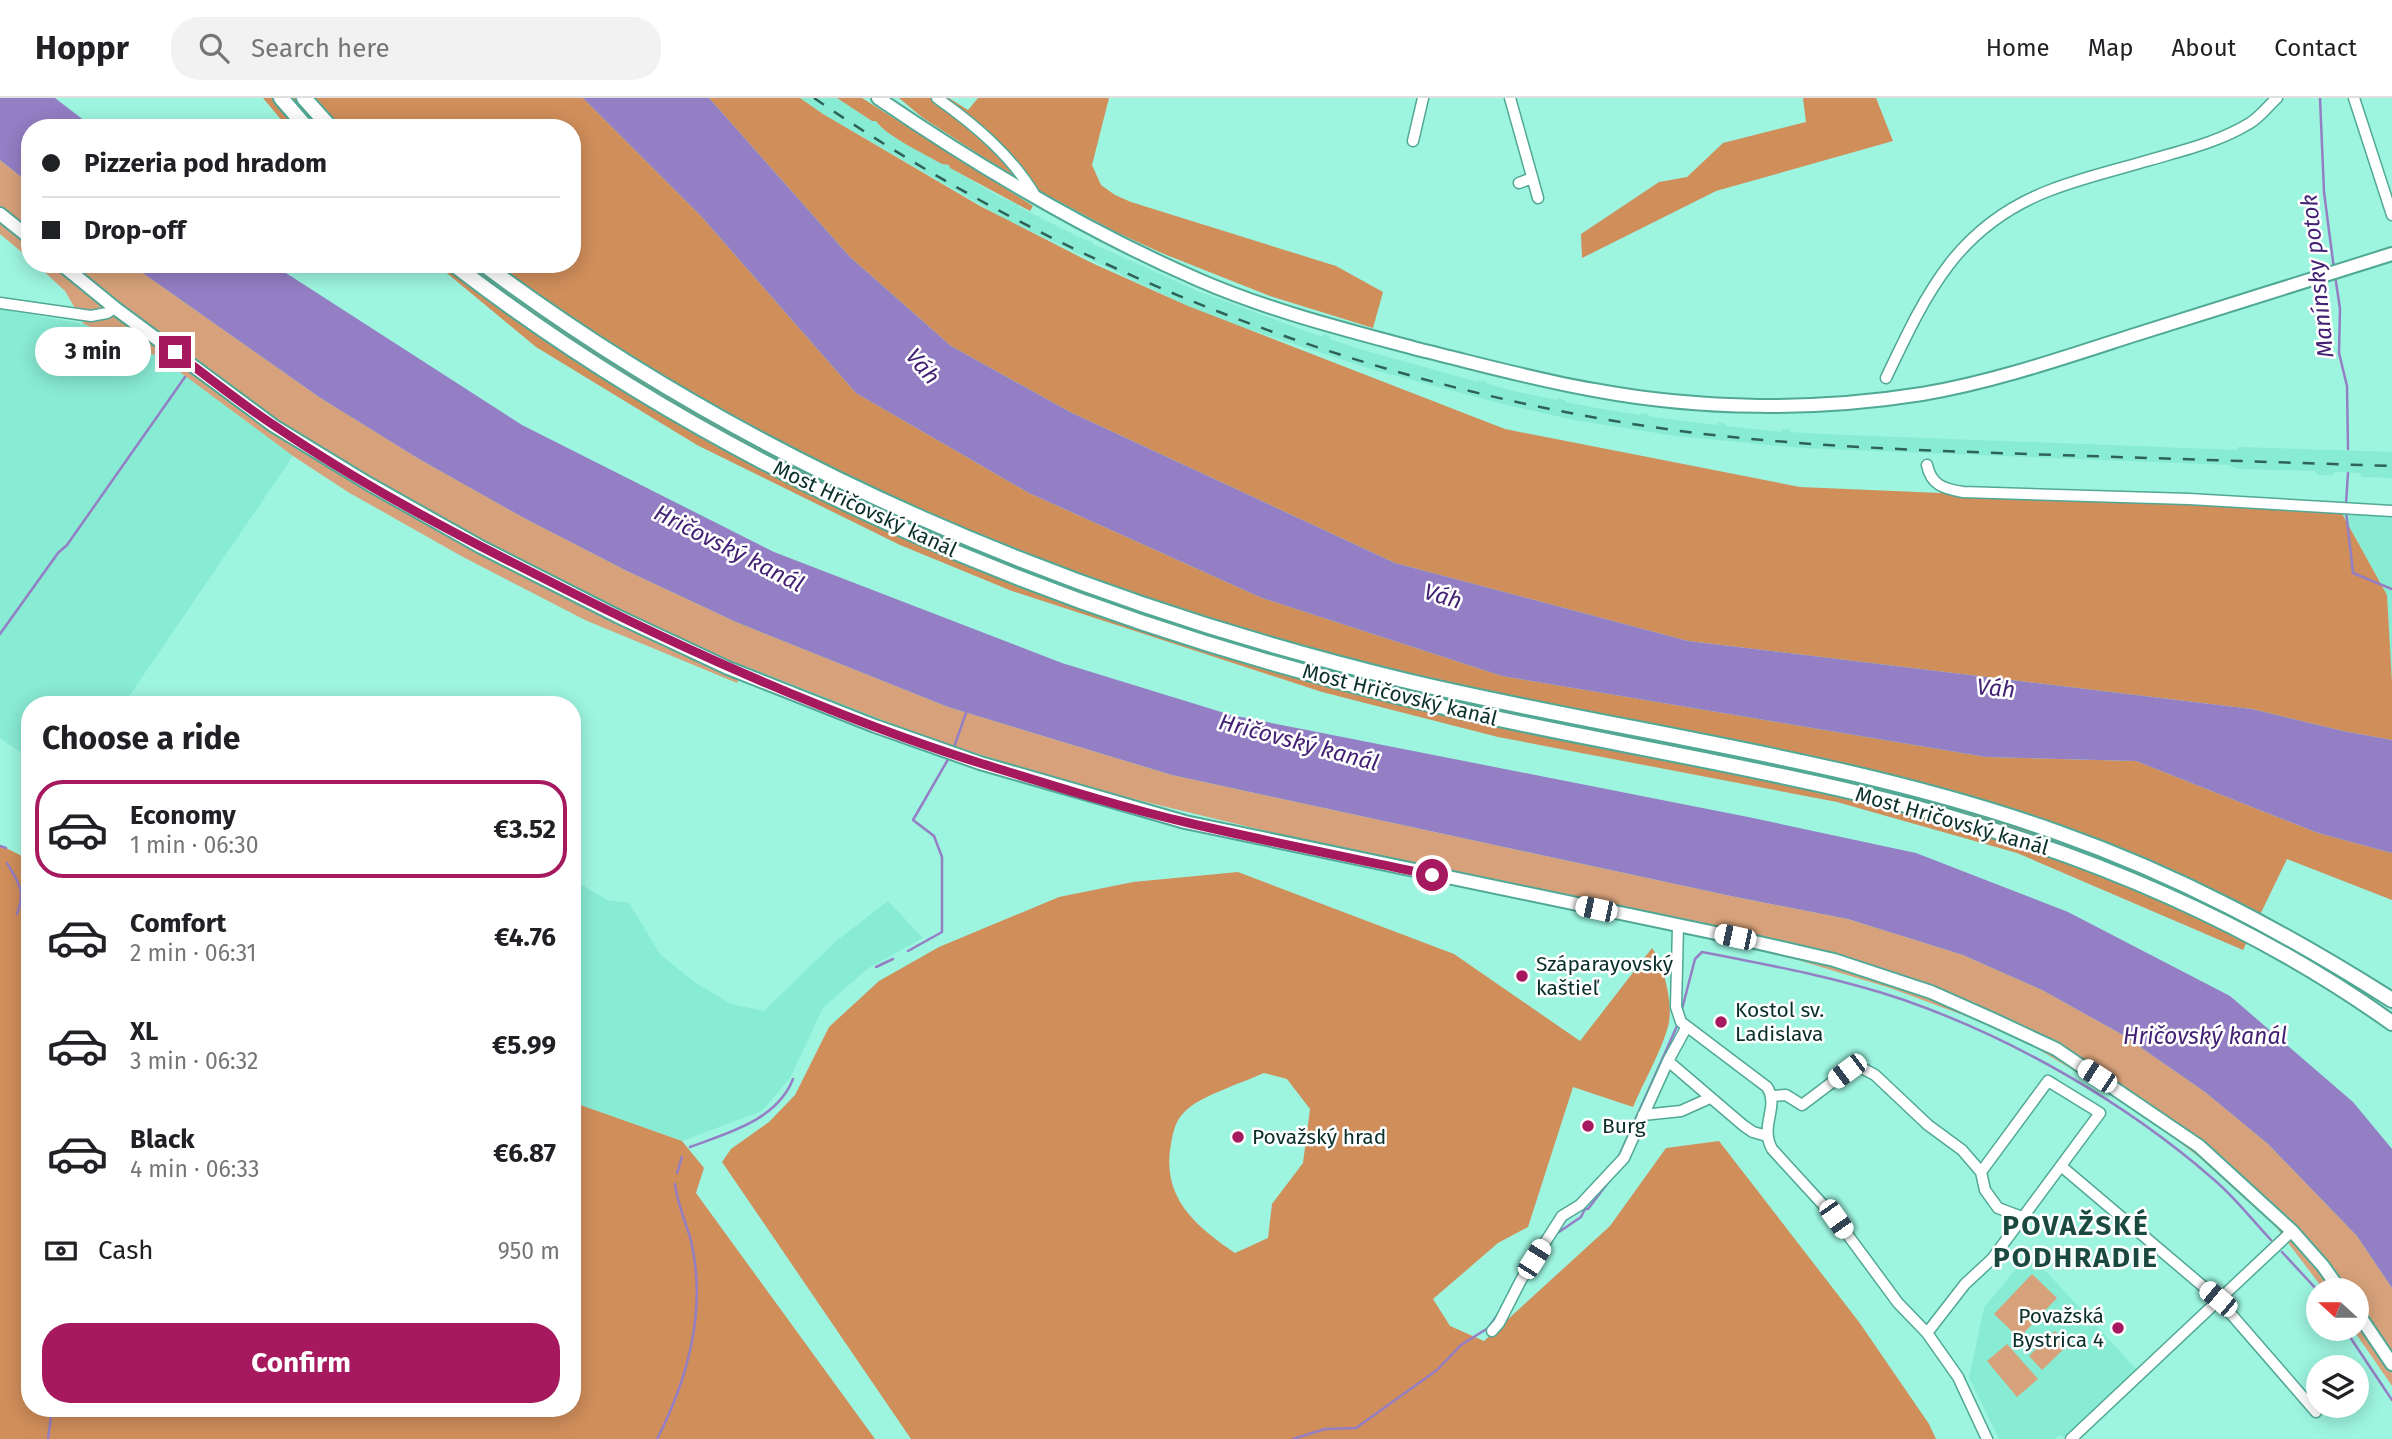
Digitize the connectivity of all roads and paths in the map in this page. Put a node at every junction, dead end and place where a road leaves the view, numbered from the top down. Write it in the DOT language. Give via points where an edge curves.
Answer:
graph roads {
  1 [pos="281,98"];
  2 [pos="304,98"];
  3 [pos="877,98"];
  4 [pos="937,98"];
  5 [pos="1423,98"];
  6 [pos="1510,98"];
  7 [pos="2277,98"];
  8 [pos="2354,98"];
  9 [pos="299,119"];
  10 [pos="323,119"];
  11 [pos="1417,137"];
  12 [pos="1532,178"];
  13 [pos="1519,183"];
  14 [pos="1036,197"];
  15 [pos="1538,198"];
  16 [pos="0,214"];
  17 [pos="2392,215"];
  18 [pos="21,231"];
  19 [pos="2392,254"];
  20 [pos="72,273"];
  21 [pos="464,273"];
  22 [pos="495,273"];
  23 [pos="0,303"];
  24 [pos="115,308"];
  25 [pos="1886,377"];
  26 [pos="1927,465"];
  27 [pos="2392,511"];
  28 [pos="1678,926"];
  29 [pos="2392,1000"];
  30 [pos="2390,1021"];
  31 [pos="1686,1027"];
  32 [pos="1668,1061"];
  33 [pos="1772,1096"];
  34 [pos="1710,1098"];
  35 [pos="1646,1115"];
  36 [pos="1767,1136"];
  37 [pos="2062,1166"];
  38 [pos="1981,1172"];
  39 [pos="2022,1217"];
  40 [pos="2292,1231"];
  41 [pos="2332,1278"];
  42 [pos="2218,1299"];
  43 [pos="1492,1331"];
  44 [pos="2370,1331"];
  45 [pos="1927,1333"];
  46 [pos="2392,1364"];
  47 [pos="2306,1400"];
  48 [pos="2077,1437"];
  49 [pos="1987,1439"];
  1 -- 9 [label="highway"];
  2 -- 10 [label="highway"];
  3 -- 14 [label="main road"];
  4 -- 14 [label="street" via="1003,153"];
  5 -- 11 [label="street"];
  6 -- 12 [label="street"];
  7 -- 25 [label="street" via="2252,122 2214,141 2050,190 1995,218 1966,242 1942,273"];
  8 -- 17 [label="street"];
  12 -- 13 [label="street"];
  12 -- 15 [label="street"];
  14 -- 19 [label="main road" via="1160,262 1279,310 1596,391 1759,406 1925,393 2038,366"];
  16 -- 18 [label="main road"];
  20 -- 24 [label="main road"];
  21 -- 30 [label="highway, Most Hričovský kanál" via="596,365 721,439 836,499 1017,576 1161,628 1320,676 1498,719 1862,794 1984,827 2126,877 2186,904 2286,955"];
  22 -- 29 [label="highway, Most Hričovský kanál" via="618,358 731,425 895,506 1023,559 1226,630 1399,678 1923,791 2057,832 2215,898 2294,939"];
  23 -- 24 [label="street" via="91,316"];
  24 -- 28 [label="main road" via="274,426 481,547 729,668 850,717 980,763 1185,822"];
  26 -- 27 [label="street" via="1937,484 1963,492 2179,498"];
  28 -- 31 [label="street" via="1676,1007"];
  28 -- 40 [label="main road" via="1890,977 2056,1049 2199,1146"];
  31 -- 32 [label="street"];
  31 -- 33 [label="street" via="1760,1081"];
  32 -- 34 [label="street"];
  32 -- 35 [label="street"];
  33 -- 36 [label="street"];
  33 -- 38 [label="street" via="1786,1096 1802,1105 1847,1071 1862,1068 1962,1150"];
  34 -- 35 [label="street" via="1681,1111"];
  34 -- 36 [label="street" via="1753,1132"];
  35 -- 43 [label="street" via="1624,1158 1580,1205 1562,1216"];
  36 -- 45 [label="street" via="1778,1156 1836,1219 1898,1303"];
  37 -- 38 [label="street" via="2100,1113 2048,1081"];
  37 -- 39 [label="street"];
  37 -- 42 [label="street"];
  38 -- 39 [label="street" via="1985,1190 1998,1208"];
  39 -- 45 [label="street"];
  40 -- 41 [label="main road"];
  40 -- 42 [label="street"];
  42 -- 47 [label="street"];
  42 -- 48 [label="street"];
  44 -- 46 [label="main road"];
  45 -- 49 [label="street" via="1958,1377"];
}
